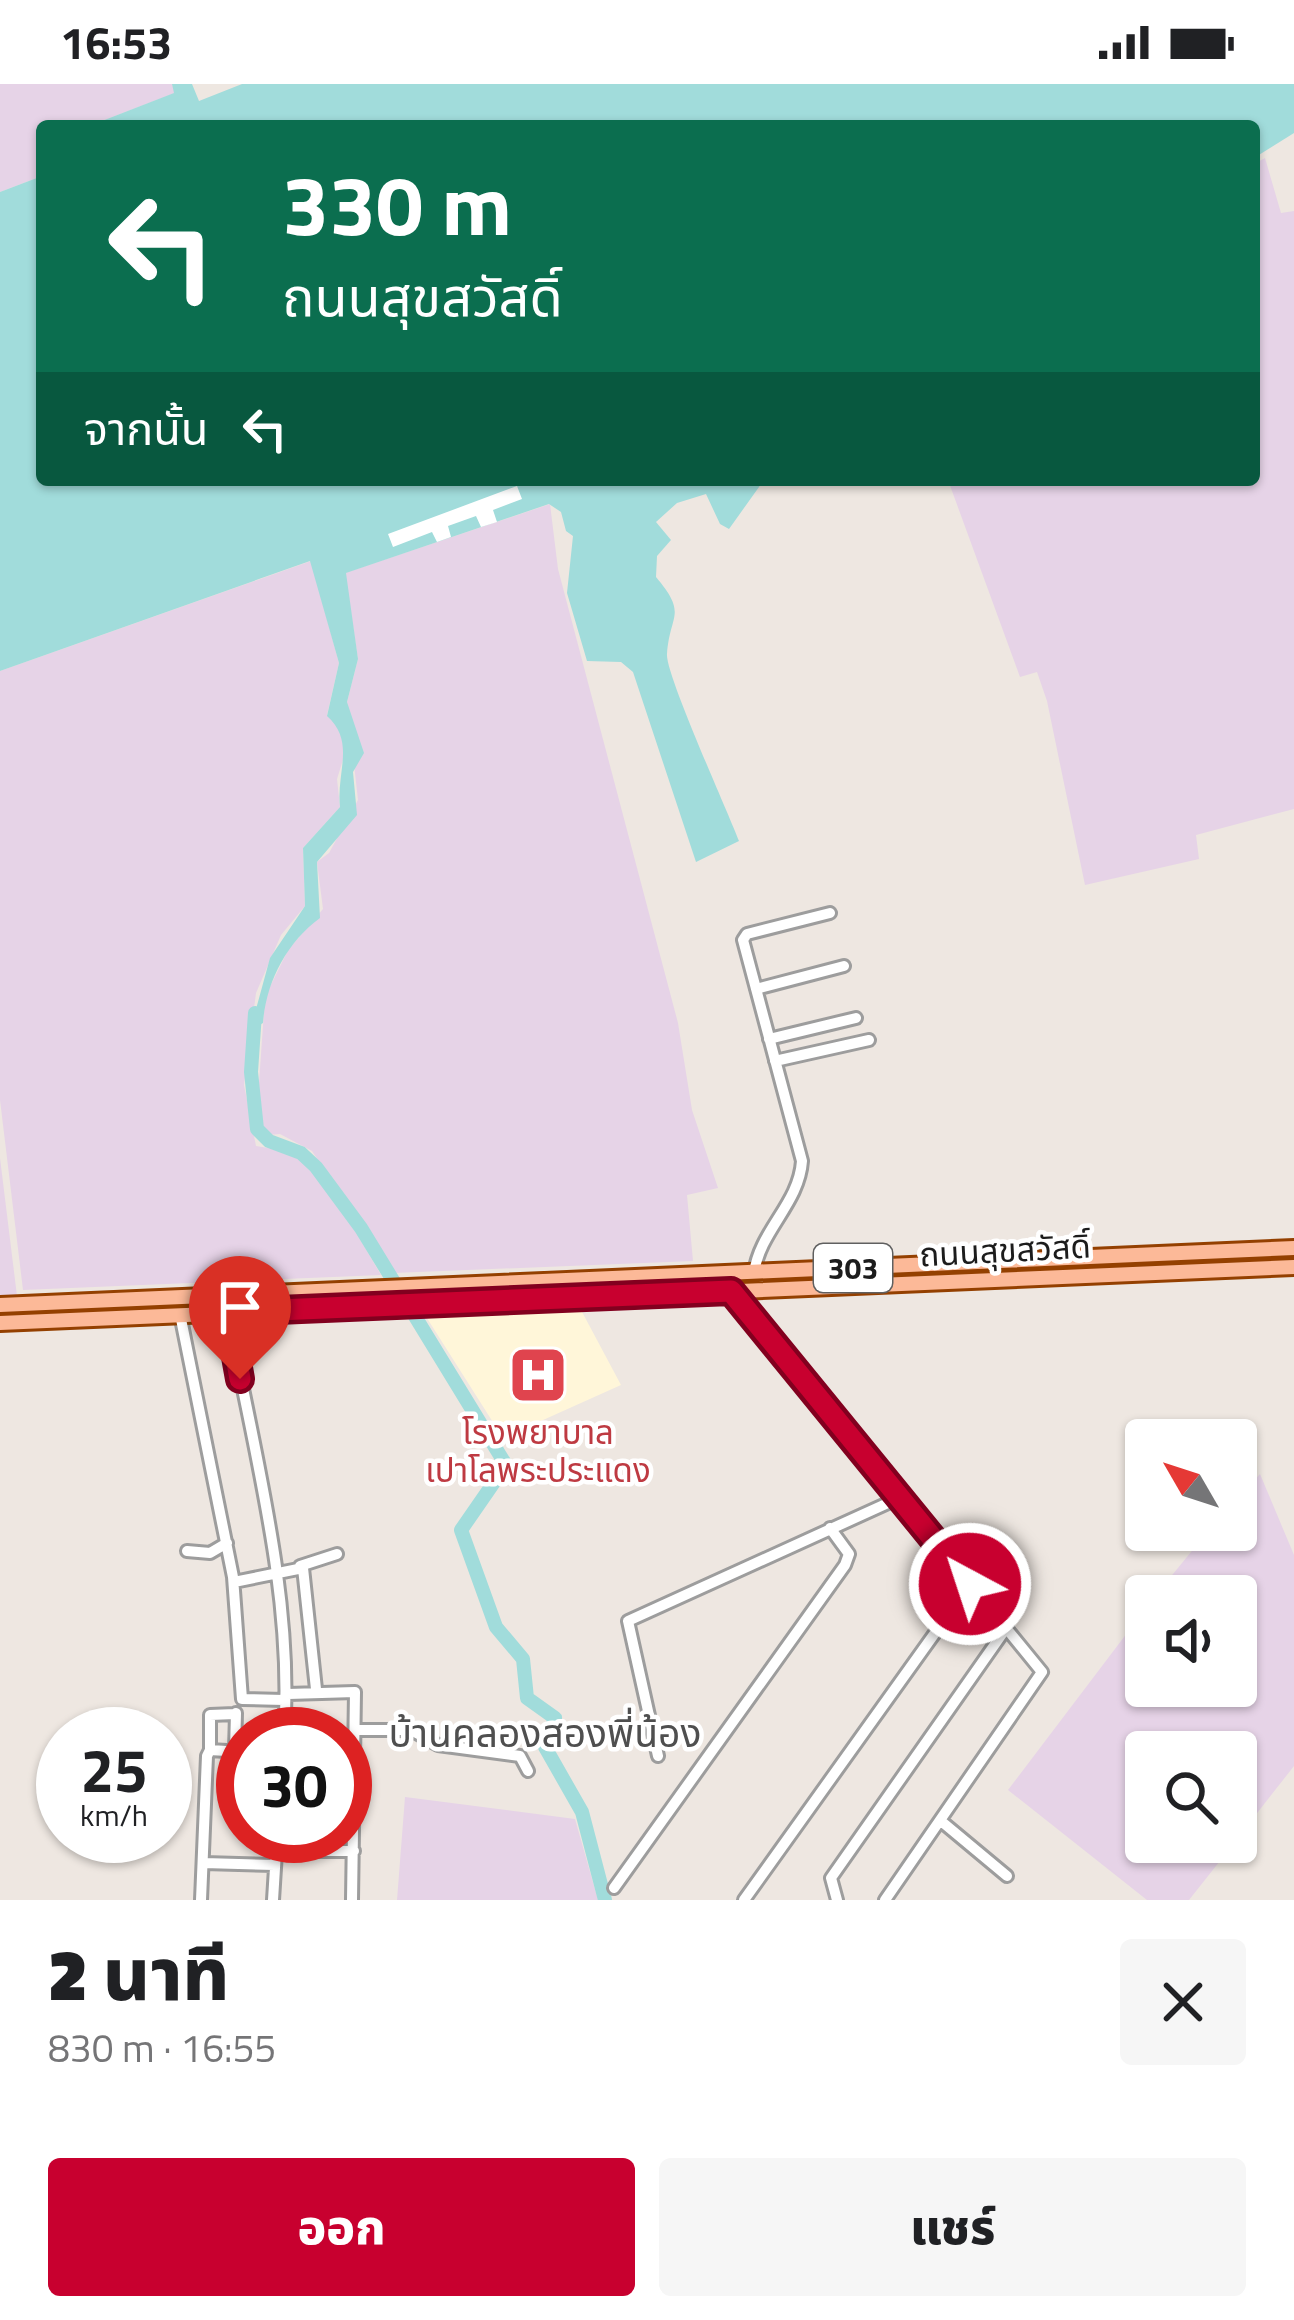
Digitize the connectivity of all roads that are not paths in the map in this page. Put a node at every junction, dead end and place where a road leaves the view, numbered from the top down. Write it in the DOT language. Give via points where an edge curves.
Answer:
graph roads {
  1 [pos="830,913"];
  2 [pos="844,965"];
  3 [pos="756,989"];
  4 [pos="856,1018"];
  5 [pos="769,1039"];
  6 [pos="869,1040"];
  7 [pos="775,1061"];
  8 [pos="1294,1248"];
  9 [pos="1294,1267"];
  10 [pos="754,1273"];
  11 [pos="731,1291"];
  12 [pos="0,1305"];
  13 [pos="228,1312"];
  14 [pos="180,1314"];
  15 [pos="0,1323"];
  16 [pos="260,1409"];
  17 [pos="246,1413"];
  18 [pos="899,1498"];
  19 [pos="830,1528"];
  20 [pos="227,1543"];
  21 [pos="187,1551"];
  22 [pos="337,1554"];
  23 [pos="300,1566"];
  24 [pos="276,1573"];
  25 [pos="234,1582"];
  26 [pos="970,1584"];
  27 [pos="1007,1628"];
  28 [pos="316,1689"];
  29 [pos="286,1697"];
  30 [pos="243,1701"];
  31 [pos="239,1707"];
  32 [pos="285,1707"];
  33 [pos="356,1707"];
  34 [pos="216,1715"];
  35 [pos="372,1730"];
  36 [pos="210,1750"];
  37 [pos="216,1750"];
  38 [pos="658,1756"];
  39 [pos="528,1771"];
  40 [pos="941,1821"];
  41 [pos="204,1863"];
  42 [pos="354,1863"];
  43 [pos="275,1865"];
  44 [pos="1007,1876"];
  45 [pos="614,1888"];
  46 [pos="201,1900"];
  47 [pos="273,1900"];
  48 [pos="352,1900"];
  49 [pos="744,1900"];
  50 [pos="837,1900"];
  51 [pos="885,1900"];
  1 -- 3 [label="street" via="747,934"];
  2 -- 3 [label="street"];
  3 -- 5 [label="street"];
  4 -- 5 [label="street"];
  5 -- 7 [label="street"];
  6 -- 7 [label="street"];
  7 -- 10 [label="street" via="801,1174"];
  8 -- 10 [label="main road, ถนนสุขสวัสดิ์ / 303"];
  9 -- 11 [label="main road, ถนนสุขสวัสดิ์ / 303"];
  10 -- 12 [label="main road, ถนนสุขสวัสดิ์ / 303"];
  11 -- 13 [label="main road, ถนนสุขสวัสดิ์ / 303"];
  11 -- 18 [label="street"];
  13 -- 14 [label="main road, ถนนสุขสวัสดิ์ / 303"];
  13 -- 17 [label="street"];
  14 -- 15 [label="main road, ถนนสุขสวัสดิ์ / 303"];
  14 -- 20 [label="street"];
  16 -- 17 [label="street"];
  17 -- 24 [label="street"];
  18 -- 19 [label="street"];
  18 -- 26 [label="street"];
  19 -- 38 [label="street" via="628,1621"];
  19 -- 45 [label="street" via="849,1554 845,1565"];
  20 -- 21 [label="street" via="210,1553"];
  20 -- 25 [label="street"];
  22 -- 23 [label="street"];
  23 -- 24 [label="street"];
  23 -- 28 [label="street"];
  24 -- 25 [label="street"];
  24 -- 29 [label="street"];
  25 -- 30 [label="street"];
  26 -- 27 [label="street"];
  26 -- 49 [label="street"];
  27 -- 40 [label="street" via="1043,1675"];
  27 -- 50 [label="street" via="831,1878"];
  28 -- 29 [label="street"];
  28 -- 33 [label="street" via="356,1692"];
  29 -- 30 [label="street"];
  29 -- 32 [label="street"];
  30 -- 31 [label="street"];
  34 -- 36 [label="street"];
  35 -- 39 [label="street" via="411,1730 438,1745 508,1752"];
  36 -- 37 [label="street"];
  36 -- 41 [label="street"];
  40 -- 44 [label="street"];
  40 -- 51 [label="street"];
  41 -- 43 [label="street"];
  41 -- 46 [label="street"];
  42 -- 48 [label="street"];
  43 -- 47 [label="street"];
}
